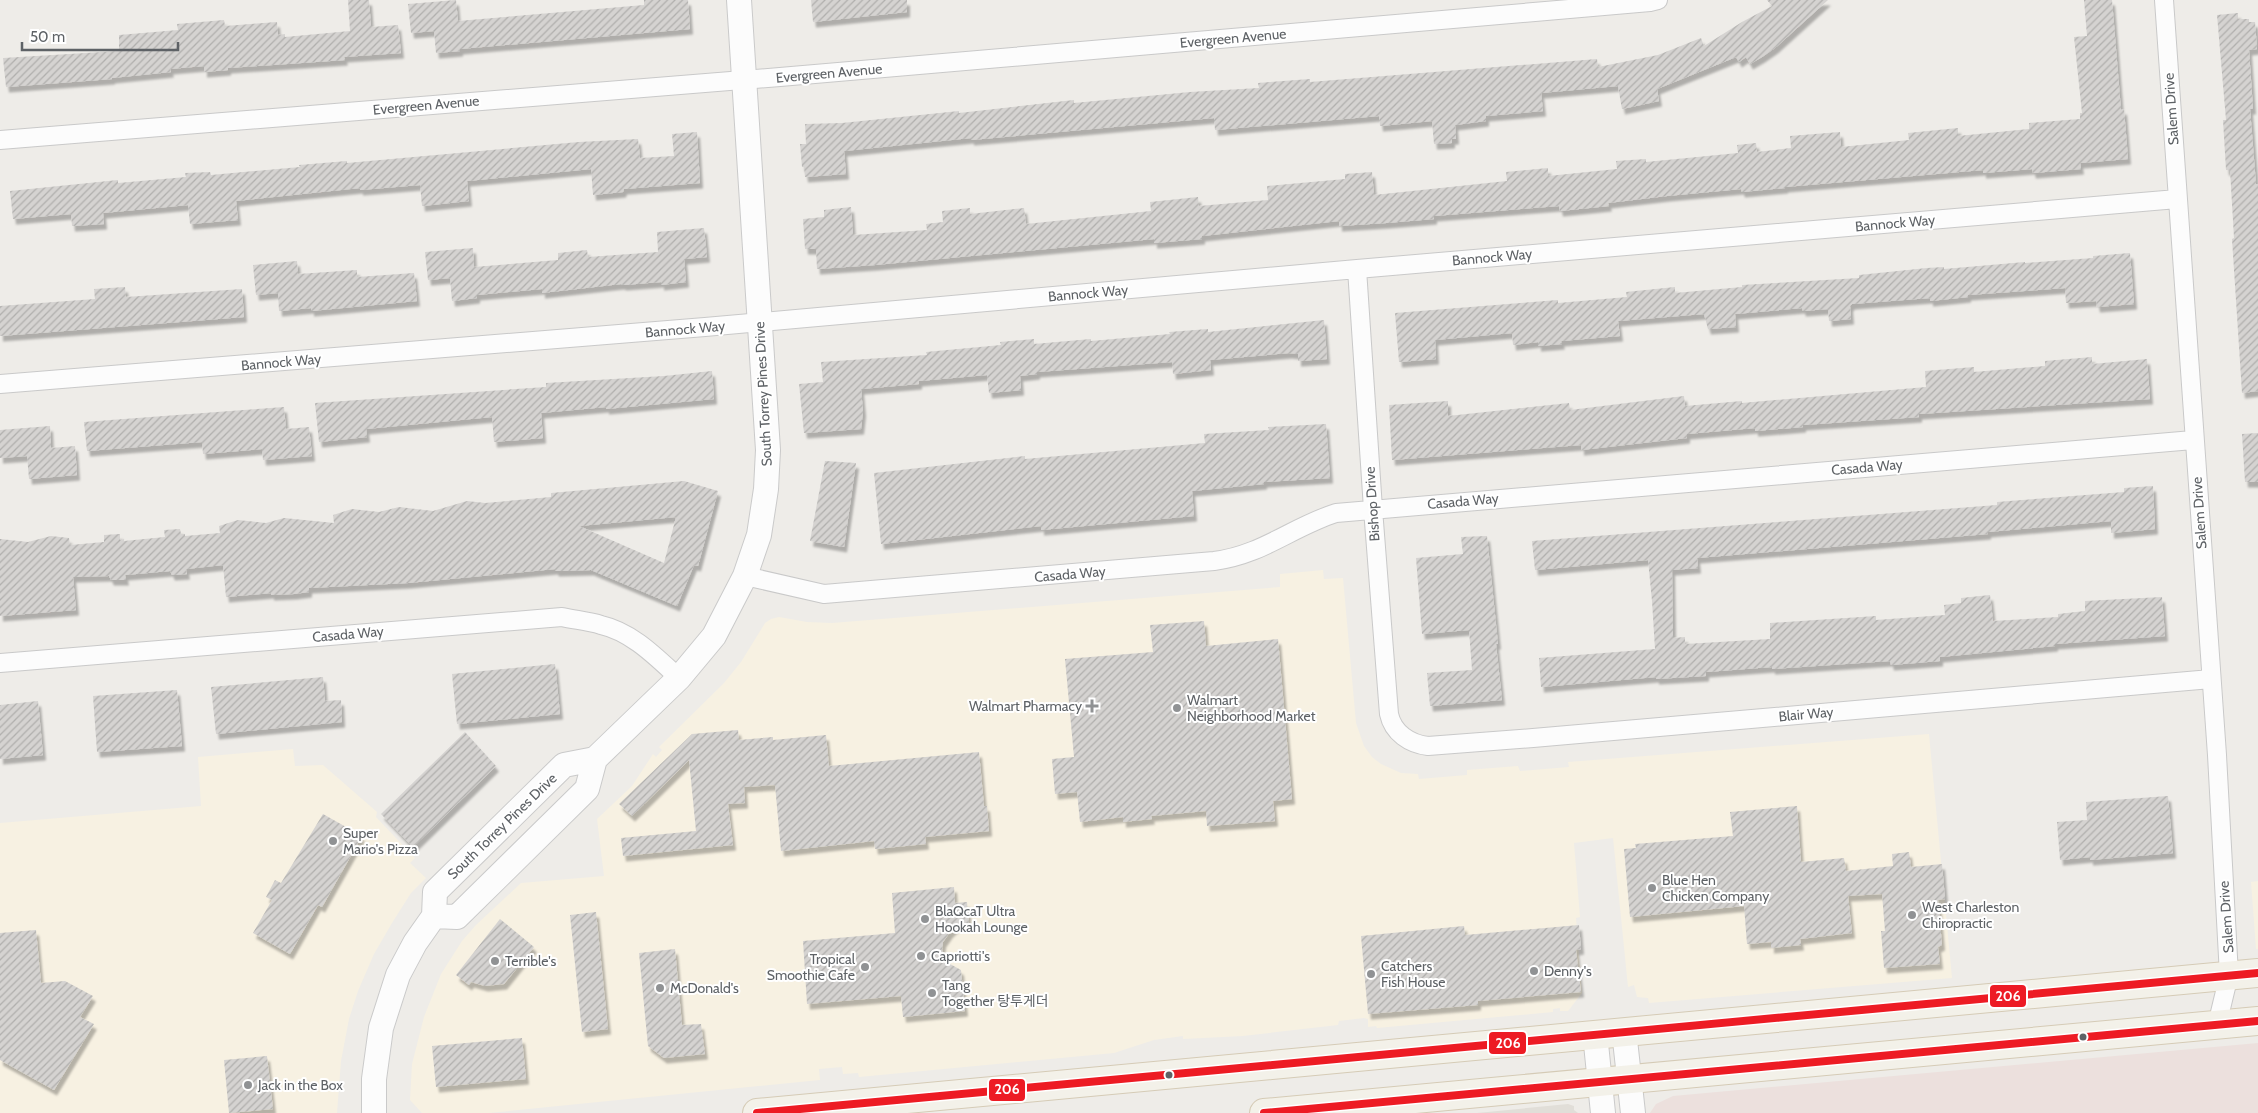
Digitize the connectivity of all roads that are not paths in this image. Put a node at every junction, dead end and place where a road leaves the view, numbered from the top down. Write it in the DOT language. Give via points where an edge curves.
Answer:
graph roads {
  1 [pos="739,0"];
  2 [pos="1658,0"];
  3 [pos="2164,0"];
  4 [pos="744,80"];
  5 [pos="0,140"];
  6 [pos="2176,199"];
  7 [pos="1357,269"];
  8 [pos="760,322"];
  9 [pos="0,384"];
  10 [pos="2193,440"];
  11 [pos="1372,509"];
  12 [pos="745,576"];
  13 [pos="0,663"];
  14 [pos="679,678"];
  15 [pos="2211,678"];
  16 [pos="1402,736"];
  17 [pos="594,760"];
  18 [pos="545,784"];
  19 [pos="490,885"];
  20 [pos="434,916"];
  21 [pos="2258,973"];
  22 [pos="2229,975"];
  23 [pos="2258,1021"];
  24 [pos="2217,1025"];
  25 [pos="1624,1031"];
  26 [pos="1594,1034"];
  27 [pos="1629,1079"];
  28 [pos="1600,1082"];
  29 [pos="374,1113"];
  30 [pos="757,1113"];
  31 [pos="1264,1113"];
  32 [pos="1603,1113"];
  33 [pos="1633,1113"];
  1 -- 4 [label="main road, South Torrey Pines Drive"];
  2 -- 4 [label="street, Evergreen Avenue"];
  3 -- 6 [label="street, Salem Drive"];
  4 -- 5 [label="street, Evergreen Avenue"];
  4 -- 8 [label="main road, South Torrey Pines Drive"];
  6 -- 7 [label="street, Bannock Way"];
  6 -- 10 [label="street, Salem Drive"];
  7 -- 8 [label="street, Bannock Way"];
  7 -- 11 [label="street, Bishop Drive"];
  8 -- 9 [label="street, Bannock Way"];
  8 -- 12 [label="main road, South Torrey Pines Drive" via="768,450 766,489 759,535"];
  10 -- 11 [label="street, Casada Way"];
  10 -- 15 [label="street, Salem Drive"];
  11 -- 12 [label="street, Casada Way" via="1336,513 1318,519 1253,552 1214,562 824,594"];
  11 -- 16 [label="street, Bishop Drive" via="1389,714"];
  12 -- 14 [label="main road, South Torrey Pines Drive" via="714,636"];
  13 -- 14 [label="street, Casada Way" via="562,617 603,625 629,637"];
  14 -- 17 [label="main road, South Torrey Pines Drive"];
  15 -- 16 [label="street, Blair Way" via="1428,746"];
  15 -- 22 [label="street, Salem Drive"];
  17 -- 18 [label="main road, South Torrey Pines Drive" via="564,765"];
  17 -- 19 [label="main road" via="587,789"];
  18 -- 19 [label="main road" via="507,842 489,860"];
  18 -- 20 [label="main road, South Torrey Pines Drive" via="435,892"];
  19 -- 20 [label="main road" via="457,917"];
  20 -- 29 [label="main road" via="402,967 390,999 377,1051"];
  21 -- 22 [label="main road"];
  22 -- 24 [label="street, Salem Drive"];
  22 -- 25 [label="main road"];
  23 -- 24 [label="main road"];
  24 -- 27 [label="main road"];
  25 -- 26 [label="main road"];
  25 -- 27 [label="main road"];
  26 -- 28 [label="main road"];
  26 -- 30 [label="main road"];
  27 -- 28 [label="main road"];
  27 -- 33 [label="main road"];
  28 -- 31 [label="main road"];
  28 -- 32 [label="main road"];
}
